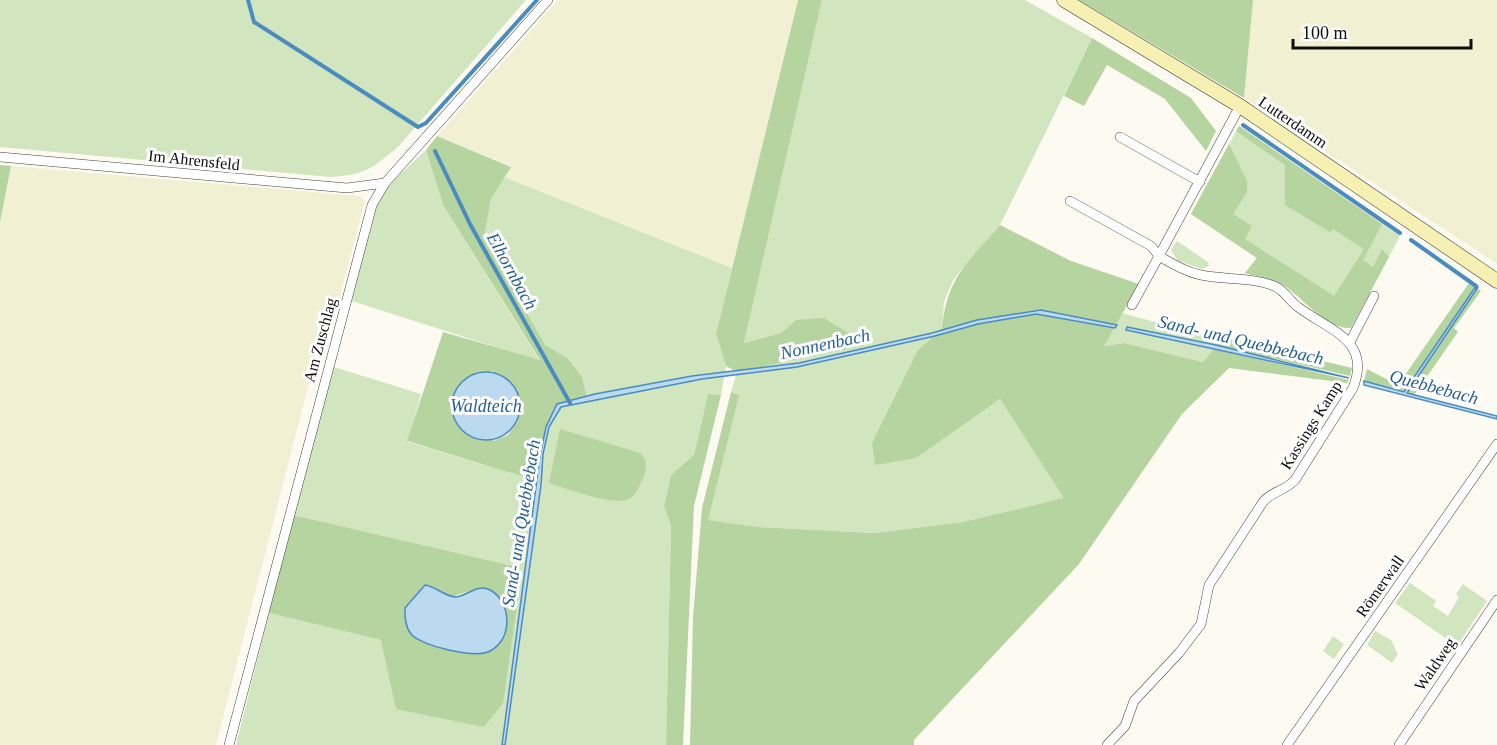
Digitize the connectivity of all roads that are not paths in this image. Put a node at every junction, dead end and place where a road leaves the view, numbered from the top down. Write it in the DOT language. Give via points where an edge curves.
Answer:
graph roads {
  1 [pos="548,0"];
  2 [pos="1065,0"];
  3 [pos="1240,106"];
  4 [pos="1120,137"];
  5 [pos="0,157"];
  6 [pos="1200,182"];
  7 [pos="386,183"];
  8 [pos="1070,201"];
  9 [pos="1159,256"];
  10 [pos="1497,281"];
  11 [pos="1374,296"];
  12 [pos="1132,305"];
  13 [pos="1350,342"];
  14 [pos="1497,444"];
  15 [pos="1497,600"];
  16 [pos="228,745"];
  17 [pos="1107,745"];
  18 [pos="1287,745"];
  19 [pos="1399,745"];
  1 -- 7 [label="street, Am Zuschlag"];
  2 -- 3 [label="street, Lutterdamm"];
  3 -- 6 [label="street"];
  3 -- 10 [label="street, Lutterdamm"];
  4 -- 6 [label="street"];
  5 -- 7 [label="street, Im Ahrensfeld" via="347,188"];
  6 -- 9 [label="street"];
  7 -- 16 [label="street, Am Zuschlag" via="372,205 364,230"];
  8 -- 9 [label="street" via="1151,246"];
  9 -- 12 [label="street"];
  9 -- 13 [label="street" via="1191,273 1278,287 1296,306"];
  11 -- 13 [label="street"];
  13 -- 17 [label="street, Kassings Kamp" via="1358,367 1353,388 1295,480 1263,502 1209,585 1201,624 1134,701 1125,726"];
  14 -- 18 [label="street, Römerwall"];
  15 -- 19 [label="street, Waldweg"];
}
